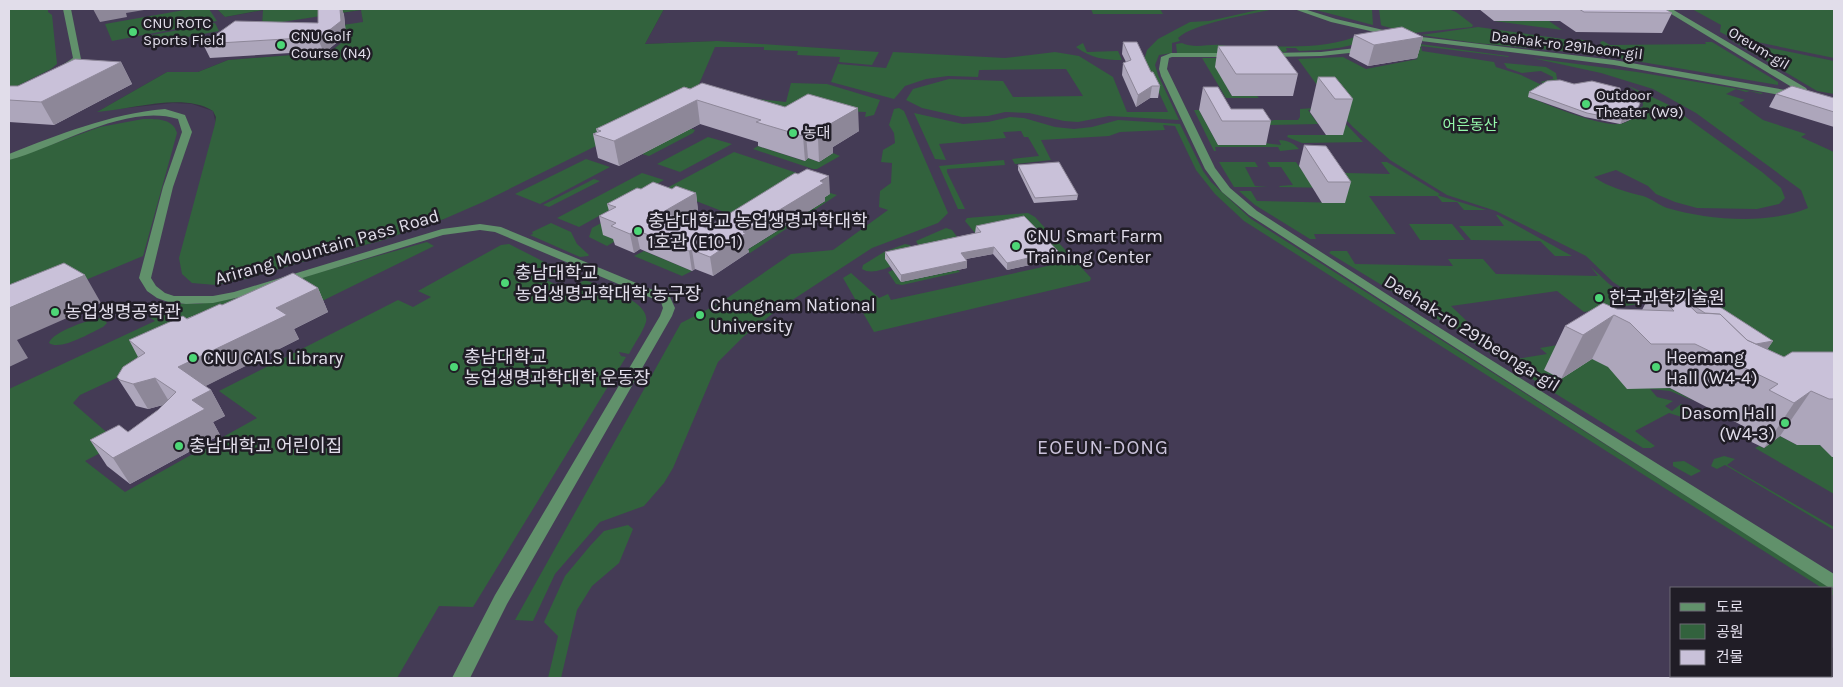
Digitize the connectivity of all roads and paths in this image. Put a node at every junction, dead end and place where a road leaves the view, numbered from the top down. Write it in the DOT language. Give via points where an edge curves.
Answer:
graph roads {
  1 [pos="67,9"];
  2 [pos="1298,9"];
  3 [pos="1667,9"];
  4 [pos="1397,36"];
  5 [pos="1387,42"];
  6 [pos="1376,47"];
  7 [pos="1242,55"];
  8 [pos="1257,55"];
  9 [pos="54,73"];
  10 [pos="1812,98"];
  11 [pos="9,157"];
  12 [pos="1834,582"];
  13 [pos="461,678"];
  1 -- 9 [label="street" via="77,59"];
  2 -- 4 [label="street, Daehak-ro 291beon-gil"];
  3 -- 10 [label="street, Oreum-gil"];
  4 -- 5 [label="street"];
  4 -- 10 [label="street, Daehak-ro 291beon-gil" via="1602,61"];
  6 -- 8 [label="street" via="1321,54"];
  7 -- 12 [label="street, Daehak-ro 291beonga-gil" via="1171,55 1163,61 1165,76 1210,169 1226,190 1253,213 1420,321"];
  11 -- 13 [label="street, Arirang Mountain Pass Road" via="127,115 162,112 184,118 187,132 168,187 145,278 155,292 175,299 209,300 236,295 458,228 497,229 666,300 669,308 666,316 501,600"];
}
